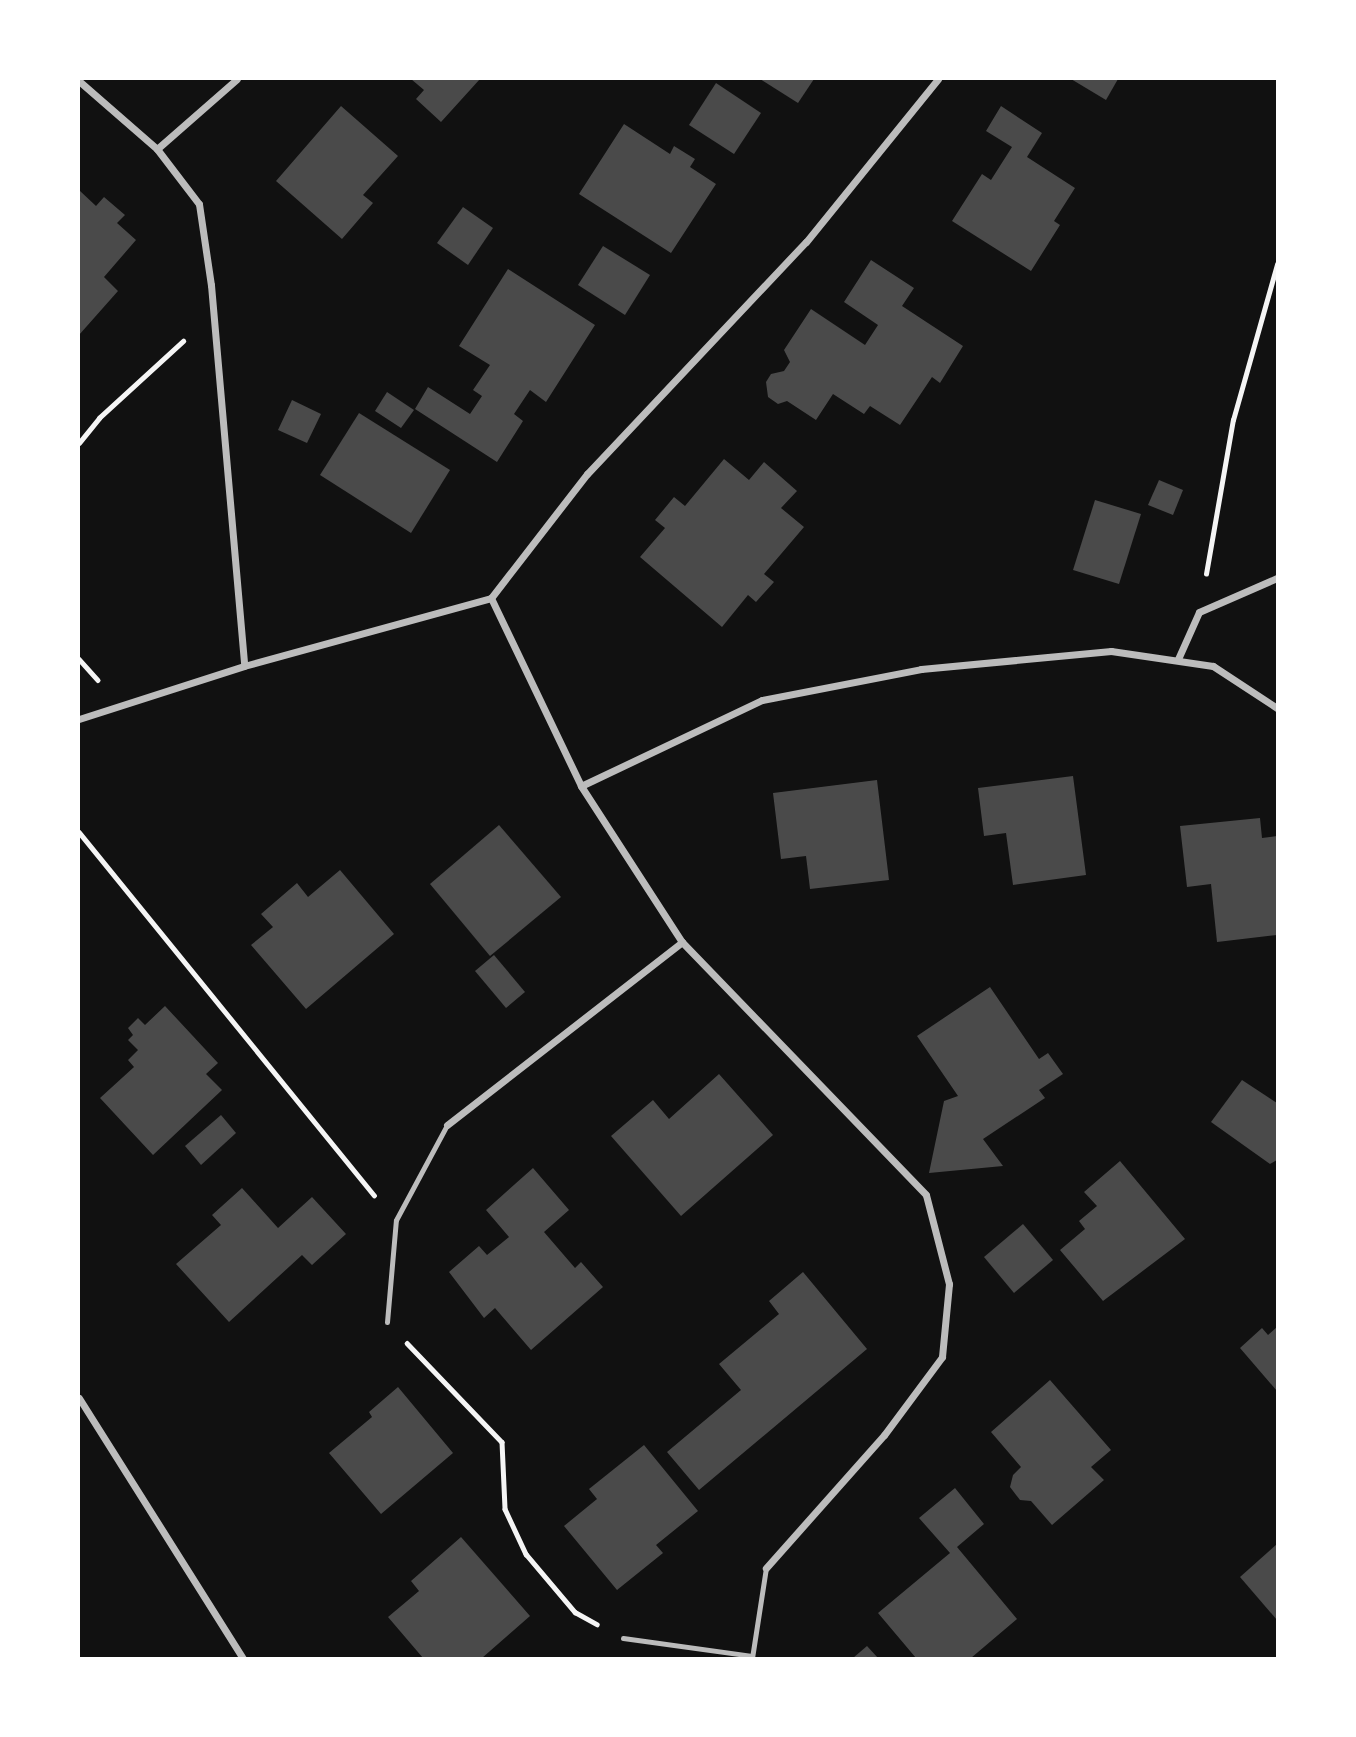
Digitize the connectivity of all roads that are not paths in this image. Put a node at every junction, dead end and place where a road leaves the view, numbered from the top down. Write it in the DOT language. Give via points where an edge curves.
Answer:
graph roads {
  1 [pos="237,79"];
  2 [pos="938,79"];
  3 [pos="79,81"];
  4 [pos="157,149"];
  5 [pos="1277,578"];
  6 [pos="491,598"];
  7 [pos="1178,659"];
  8 [pos="244,666"];
  9 [pos="1277,708"];
  10 [pos="79,719"];
  11 [pos="581,786"];
  12 [pos="681,942"];
  13 [pos="447,1125"];
  14 [pos="387,1322"];
  15 [pos="79,1398"];
  16 [pos="766,1568"];
  17 [pos="623,1638"];
  18 [pos="752,1657"];
  19 [pos="243,1658"];
  1 -- 4 [label="street"];
  2 -- 6 [label="street" via="806,242 587,474"];
  3 -- 4 [label="street"];
  4 -- 8 [label="street" via="199,204"];
  5 -- 7 [label="street" via="1199,612"];
  6 -- 8 [label="street"];
  6 -- 11 [label="street"];
  7 -- 9 [label="street" via="1213,666"];
  7 -- 11 [label="street" via="1111,651 1038,656 921,669 762,700"];
  8 -- 10 [label="street"];
  11 -- 12 [label="street"];
  12 -- 13 [label="street"];
  12 -- 16 [label="street" via="926,1195 949,1284 942,1357 884,1435"];
  13 -- 14 [label="lane" via="396,1220"];
  15 -- 19 [label="street"];
  16 -- 18 [label="lane"];
  17 -- 18 [label="lane"];
}
